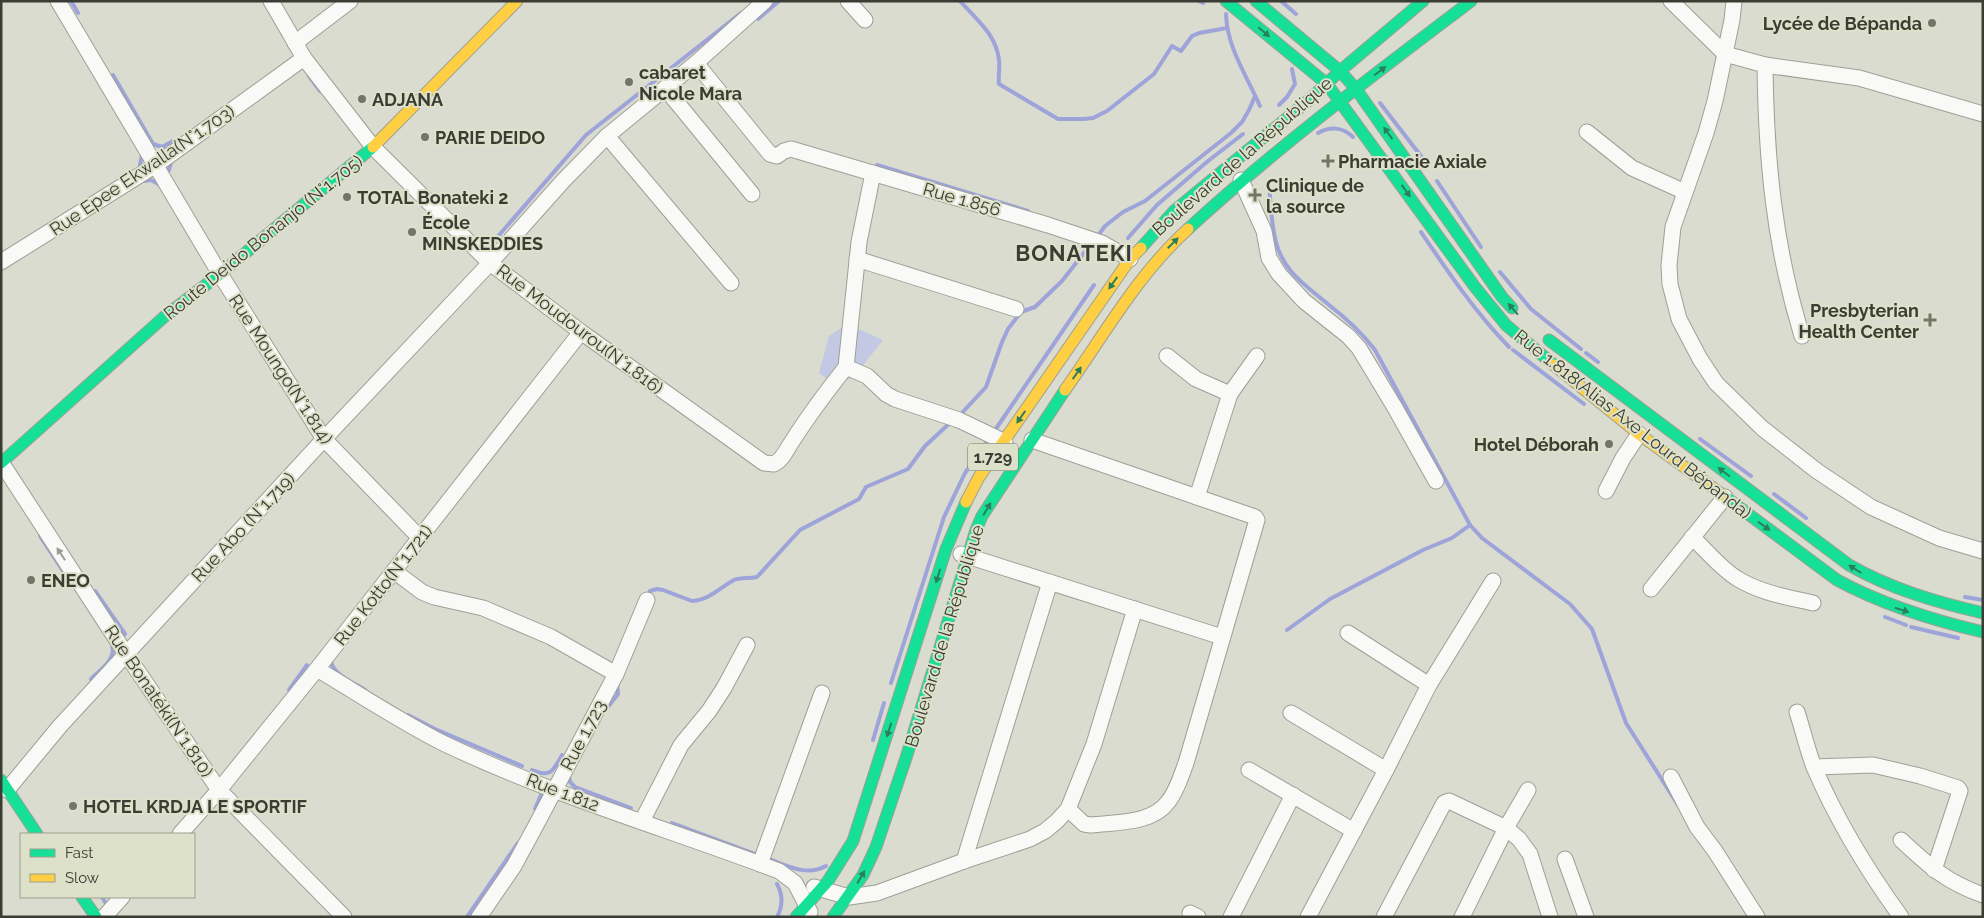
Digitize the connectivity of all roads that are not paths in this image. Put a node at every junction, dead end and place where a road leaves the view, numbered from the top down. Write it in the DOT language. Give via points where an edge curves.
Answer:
graph roads {
  1 [pos="58,1"];
  2 [pos="271,1"];
  3 [pos="350,1"];
  4 [pos="517,1"];
  5 [pos="765,1"];
  6 [pos="848,1"];
  7 [pos="1226,1"];
  8 [pos="1256,1"];
  9 [pos="1423,1"];
  10 [pos="1471,1"];
  11 [pos="1671,1"];
  12 [pos="1734,1"];
  13 [pos="866,20"];
  14 [pos="295,43"];
  15 [pos="1725,54"];
  16 [pos="304,58"];
  17 [pos="696,63"];
  18 [pos="1765,65"];
  19 [pos="1305,66"];
  20 [pos="1340,71"];
  21 [pos="1327,84"];
  22 [pos="665,88"];
  23 [pos="1356,89"];
  24 [pos="1341,100"];
  25 [pos="1298,108"];
  26 [pos="1983,114"];
  27 [pos="1312,124"];
  28 [pos="1361,128"];
  29 [pos="1587,132"];
  30 [pos="607,136"];
  31 [pos="373,147"];
  32 [pos="156,166"];
  33 [pos="873,173"];
  34 [pos="1241,180"];
  35 [pos="1685,192"];
  36 [pos="752,194"];
  37 [pos="857,258"];
  38 [pos="1130,258"];
  39 [pos="1,262"];
  40 [pos="490,263"];
  41 [pos="220,274"];
  42 [pos="731,283"];
  43 [pos="1016,308"];
  44 [pos="1518,315"];
  45 [pos="581,332"];
  46 [pos="1543,336"];
  47 [pos="1802,336"];
  48 [pos="1167,356"];
  49 [pos="1257,356"];
  50 [pos="846,367"];
  51 [pos="1230,394"];
  52 [pos="1639,434"];
  53 [pos="995,437"];
  54 [pos="324,440"];
  55 [pos="1032,440"];
  56 [pos="1,463"];
  57 [pos="1436,482"];
  58 [pos="1606,491"];
  59 [pos="1196,497"];
  60 [pos="1725,497"];
  61 [pos="1692,537"];
  62 [pos="420,538"];
  63 [pos="946,549"];
  64 [pos="1983,550"];
  65 [pos="968,556"];
  66 [pos="394,571"];
  67 [pos="1493,581"];
  68 [pos="1050,582"];
  69 [pos="1651,589"];
  70 [pos="648,600"];
  71 [pos="1813,602"];
  72 [pos="1135,609"];
  73 [pos="1983,613"];
  74 [pos="1983,632"];
  75 [pos="1348,633"];
  76 [pos="1222,637"];
  77 [pos="747,645"];
  78 [pos="126,654"];
  79 [pos="318,668"];
  80 [pos="616,674"];
  81 [pos="1430,685"];
  82 [pos="822,693"];
  83 [pos="1798,712"];
  84 [pos="1292,713"];
  85 [pos="1814,767"];
  86 [pos="1249,770"];
  87 [pos="1386,770"];
  88 [pos="1671,777"];
  89 [pos="3,789"];
  90 [pos="554,789"];
  91 [pos="219,790"];
  92 [pos="1528,790"];
  93 [pos="1293,795"];
  94 [pos="1068,809"];
  95 [pos="642,821"];
  96 [pos="1506,828"];
  97 [pos="1354,830"];
  98 [pos="36,833"];
  99 [pos="181,833"];
  100 [pos="1901,840"];
  101 [pos="1565,859"];
  102 [pos="964,861"];
  103 [pos="760,864"];
  104 [pos="1934,870"];
  105 [pos="795,883"];
  106 [pos="822,889"];
  107 [pos="1983,895"];
  108 [pos="849,897"];
  109 [pos="83,898"];
  110 [pos="121,898"];
  111 [pos="805,913"];
  112 [pos="1463,916"];
  113 [pos="96,917"];
  114 [pos="104,917"];
  115 [pos="344,917"];
  116 [pos="479,917"];
  117 [pos="833,917"];
  118 [pos="1231,917"];
  119 [pos="1308,917"];
  120 [pos="1384,917"];
  121 [pos="1550,917"];
  122 [pos="1586,917"];
  123 [pos="1757,917"];
  124 [pos="1901,917"];
  1 -- 32 [label="street, Rue Moungo(N°1.814)"];
  2 -- 14 [label="street, Rue Moudourou(N°1.816)"];
  3 -- 14 [label="street"];
  4 -- 31 [label="main road, Route Deido Bonanjo (N°1.705)"];
  5 -- 17 [label="street, Rue Abo (N°1.719)"];
  6 -- 13 [label="street"];
  7 -- 19 [label="main road, Rue 1.818(Alias Axe Lourd Bépanda), one-way"];
  8 -- 20 [label="main road, Rue 1.818(Alias Axe Lourd Bépanda)"];
  9 -- 20 [label="main road, Boulevard de la République"];
  23 -- 10 [label="main road, Boulevard de la République, one-way"];
  11 -- 15 [label="street"];
  12 -- 15 [label="street"];
  14 -- 16 [label="street, Rue Moudourou(N°1.816)"];
  15 -- 18 [label="street"];
  15 -- 35 [label="street" via="1706,133"];
  16 -- 31 [label="street, Rue Moudourou(N°1.816)"];
  16 -- 32 [label="street, Rue Epee Ekwalla(N°1.703)"];
  17 -- 22 [label="street, Rue Abo (N°1.719)"];
  17 -- 33 [label="street, Rue 1.856" via="770,154 777,156 791,150"];
  18 -- 26 [label="street" via="1859,78"];
  18 -- 47 [label="street" via="1768,152 1777,235"];
  19 -- 21 [label="main road, Rue 1.818(Alias Axe Lourd Bépanda)"];
  19 -- 25 [label="main road"];
  20 -- 21 [label="main road, Boulevard de la République"];
  20 -- 23 [label="main road, Rue 1.818(Alias Axe Lourd Bépanda)"];
  21 -- 24 [label="main road, Rue 1.818(Alias Axe Lourd Bépanda)"];
  21 -- 25 [label="main road, Boulevard de la République / 1.729"];
  22 -- 30 [label="street, Rue Abo (N°1.719)"];
  22 -- 36 [label="street"];
  23 -- 24 [label="main road, Boulevard de la République"];
  44 -- 23 [label="main road, Rue 1.818(Alias Axe Lourd Bépanda), one-way" via="1502,297"];
  24 -- 27 [label="main road, Boulevard de la République / 1.729"];
  24 -- 28 [label="main road, Rue 1.818(Alias Axe Lourd Bépanda)"];
  25 -- 38 [label="main road, Boulevard de la République / 1.729" via="1174,211"];
  27 -- 28 [label="main road"];
  27 -- 34 [label="main road, Boulevard de la République / 1.729"];
  28 -- 52 [label="main road, Rue 1.818(Alias Axe Lourd Bépanda), one-way" via="1506,325"];
  29 -- 35 [label="street" via="1632,168"];
  30 -- 40 [label="street, Rue Abo (N°1.719)"];
  30 -- 42 [label="street"];
  31 -- 40 [label="street, Rue Moudourou(N°1.816)"];
  31 -- 41 [label="main road, Route Deido Bonanjo (N°1.705)"];
  32 -- 39 [label="street, Rue Epee Ekwalla(N°1.703)"];
  32 -- 41 [label="street, Rue Moungo(N°1.814)"];
  33 -- 37 [label="street"];
  33 -- 38 [label="street, Rue 1.856" via="1102,243"];
  55 -- 34 [label="main road, Boulevard de la République / 1.729, one-way" via="1149,270 1189,226"];
  34 -- 57 [label="street" via="1264,231 1269,258 1279,274 1304,301 1359,348"];
  35 -- 64 [label="street" via="1672,227 1670,284 1679,319 1716,383 1762,428 1871,507 1939,538"];
  37 -- 43 [label="street"];
  37 -- 50 [label="street"];
  38 -- 53 [label="main road, Boulevard de la République / 1.729, one-way"];
  40 -- 45 [label="street, Rue Moudourou(N°1.816)"];
  40 -- 54 [label="street, Rue Abo (N°1.719)"];
  41 -- 54 [label="street, Rue Moungo(N°1.814)"];
  41 -- 56 [label="main road, Route Deido Bonanjo (N°1.705)" via="139,339"];
  45 -- 50 [label="street, Rue Moudourou(N°1.816)" via="769,465 779,462"];
  45 -- 62 [label="street, Rue Kotto(N°1.721)"];
  73 -- 46 [label="main road, Rue 1.818(Alias Axe Lourd Bépanda), one-way" via="1899,590 1873,580 1849,565"];
  48 -- 51 [label="street" via="1196,379"];
  49 -- 51 [label="street"];
  50 -- 53 [label="street" via="867,376 895,399 954,418"];
  51 -- 59 [label="street"];
  52 -- 58 [label="street"];
  52 -- 60 [label="main road, Rue 1.818(Alias Axe Lourd Bépanda)"];
  53 -- 63 [label="main road, Boulevard de la République / 1.729"];
  54 -- 62 [label="street, Rue Moungo(N°1.814)"];
  54 -- 78 [label="street, Rue Abo (N°1.719)"];
  55 -- 59 [label="street"];
  65 -- 55 [label="main road, Boulevard de la République / 1.729, one-way" via="982,516"];
  78 -- 56 [label="street, Rue Bonatéki(N°1.810), one-way"];
  59 -- 76 [label="street" via="1255,517 1258,524"];
  60 -- 61 [label="street"];
  60 -- 74 [label="main road, Rue 1.818(Alias Axe Lourd Bépanda), one-way" via="1837,580 1861,594 1890,607"];
  61 -- 69 [label="street"];
  61 -- 71 [label="street" via="1737,579 1773,594"];
  62 -- 66 [label="street, Rue Kotto(N°1.721)"];
  63 -- 65 [label="street"];
  63 -- 106 [label="main road, Boulevard de la République / 1.729, one-way" via="858,826 841,863"];
  65 -- 68 [label="street"];
  108 -- 65 [label="main road, Boulevard de la République / 1.729, one-way" via="863,876 888,813"];
  66 -- 79 [label="street, Rue Kotto(N°1.721)"];
  66 -- 80 [label="street" via="428,595 491,611 551,637"];
  67 -- 81 [label="street"];
  68 -- 72 [label="street"];
  68 -- 102 [label="street"];
  70 -- 80 [label="street, Rue 1.723"];
  72 -- 76 [label="street"];
  72 -- 94 [label="street" via="1094,744"];
  75 -- 81 [label="street"];
  76 -- 94 [label="street" via="1186,763 1168,803 1149,817 1091,825 1084,824"];
  77 -- 95 [label="street" via="719,696 681,745"];
  78 -- 89 [label="street, Rue Abo (N°1.719)"];
  78 -- 91 [label="street, Rue Bonatéki(N°1.810)"];
  79 -- 90 [label="street, Rue 1.812" via="417,730"];
  79 -- 91 [label="street, Rue Kotto(N°1.721)"];
  80 -- 90 [label="street, Rue 1.723"];
  81 -- 87 [label="street"];
  82 -- 103 [label="street"];
  83 -- 85 [label="street"];
  84 -- 87 [label="street"];
  85 -- 104 [label="street" via="1873,765 1958,788 1960,791"];
  85 -- 124 [label="street" via="1858,854"];
  86 -- 93 [label="street"];
  87 -- 97 [label="street"];
  88 -- 123 [label="street" via="1697,826"];
  89 -- 98 [label="main road"];
  90 -- 95 [label="street, Rue 1.812"];
  90 -- 116 [label="street, Rue 1.723" via="514,866"];
  91 -- 99 [label="street, Rue Kotto(N°1.721)"];
  91 -- 115 [label="street, Rue Bonatéki(N°1.810)"];
  92 -- 96 [label="street"];
  93 -- 97 [label="street"];
  93 -- 118 [label="street"];
  94 -- 102 [label="street" via="1057,821 1030,838"];
  95 -- 103 [label="street, Rue 1.812"];
  96 -- 112 [label="street"];
  96 -- 120 [label="street" via="1454,802 1444,803"];
  96 -- 121 [label="street" via="1530,854"];
  97 -- 119 [label="street"];
  100 -- 104 [label="street"];
  101 -- 122 [label="street"];
  102 -- 108 [label="street" via="885,891"];
  103 -- 105 [label="street, Rue 1.812" via="789,876"];
  104 -- 107 [label="street" via="1963,888"];
  105 -- 106 [label="street"];
  105 -- 111 [label="street"];
  106 -- 108 [label="street"];
  106 -- 111 [label="main road, Boulevard de la République / 1.729"];
  108 -- 117 [label="main road, Boulevard de la République / 1.729"];
  109 -- 113 [label="main road"];
  110 -- 114 [label="street"];
}
